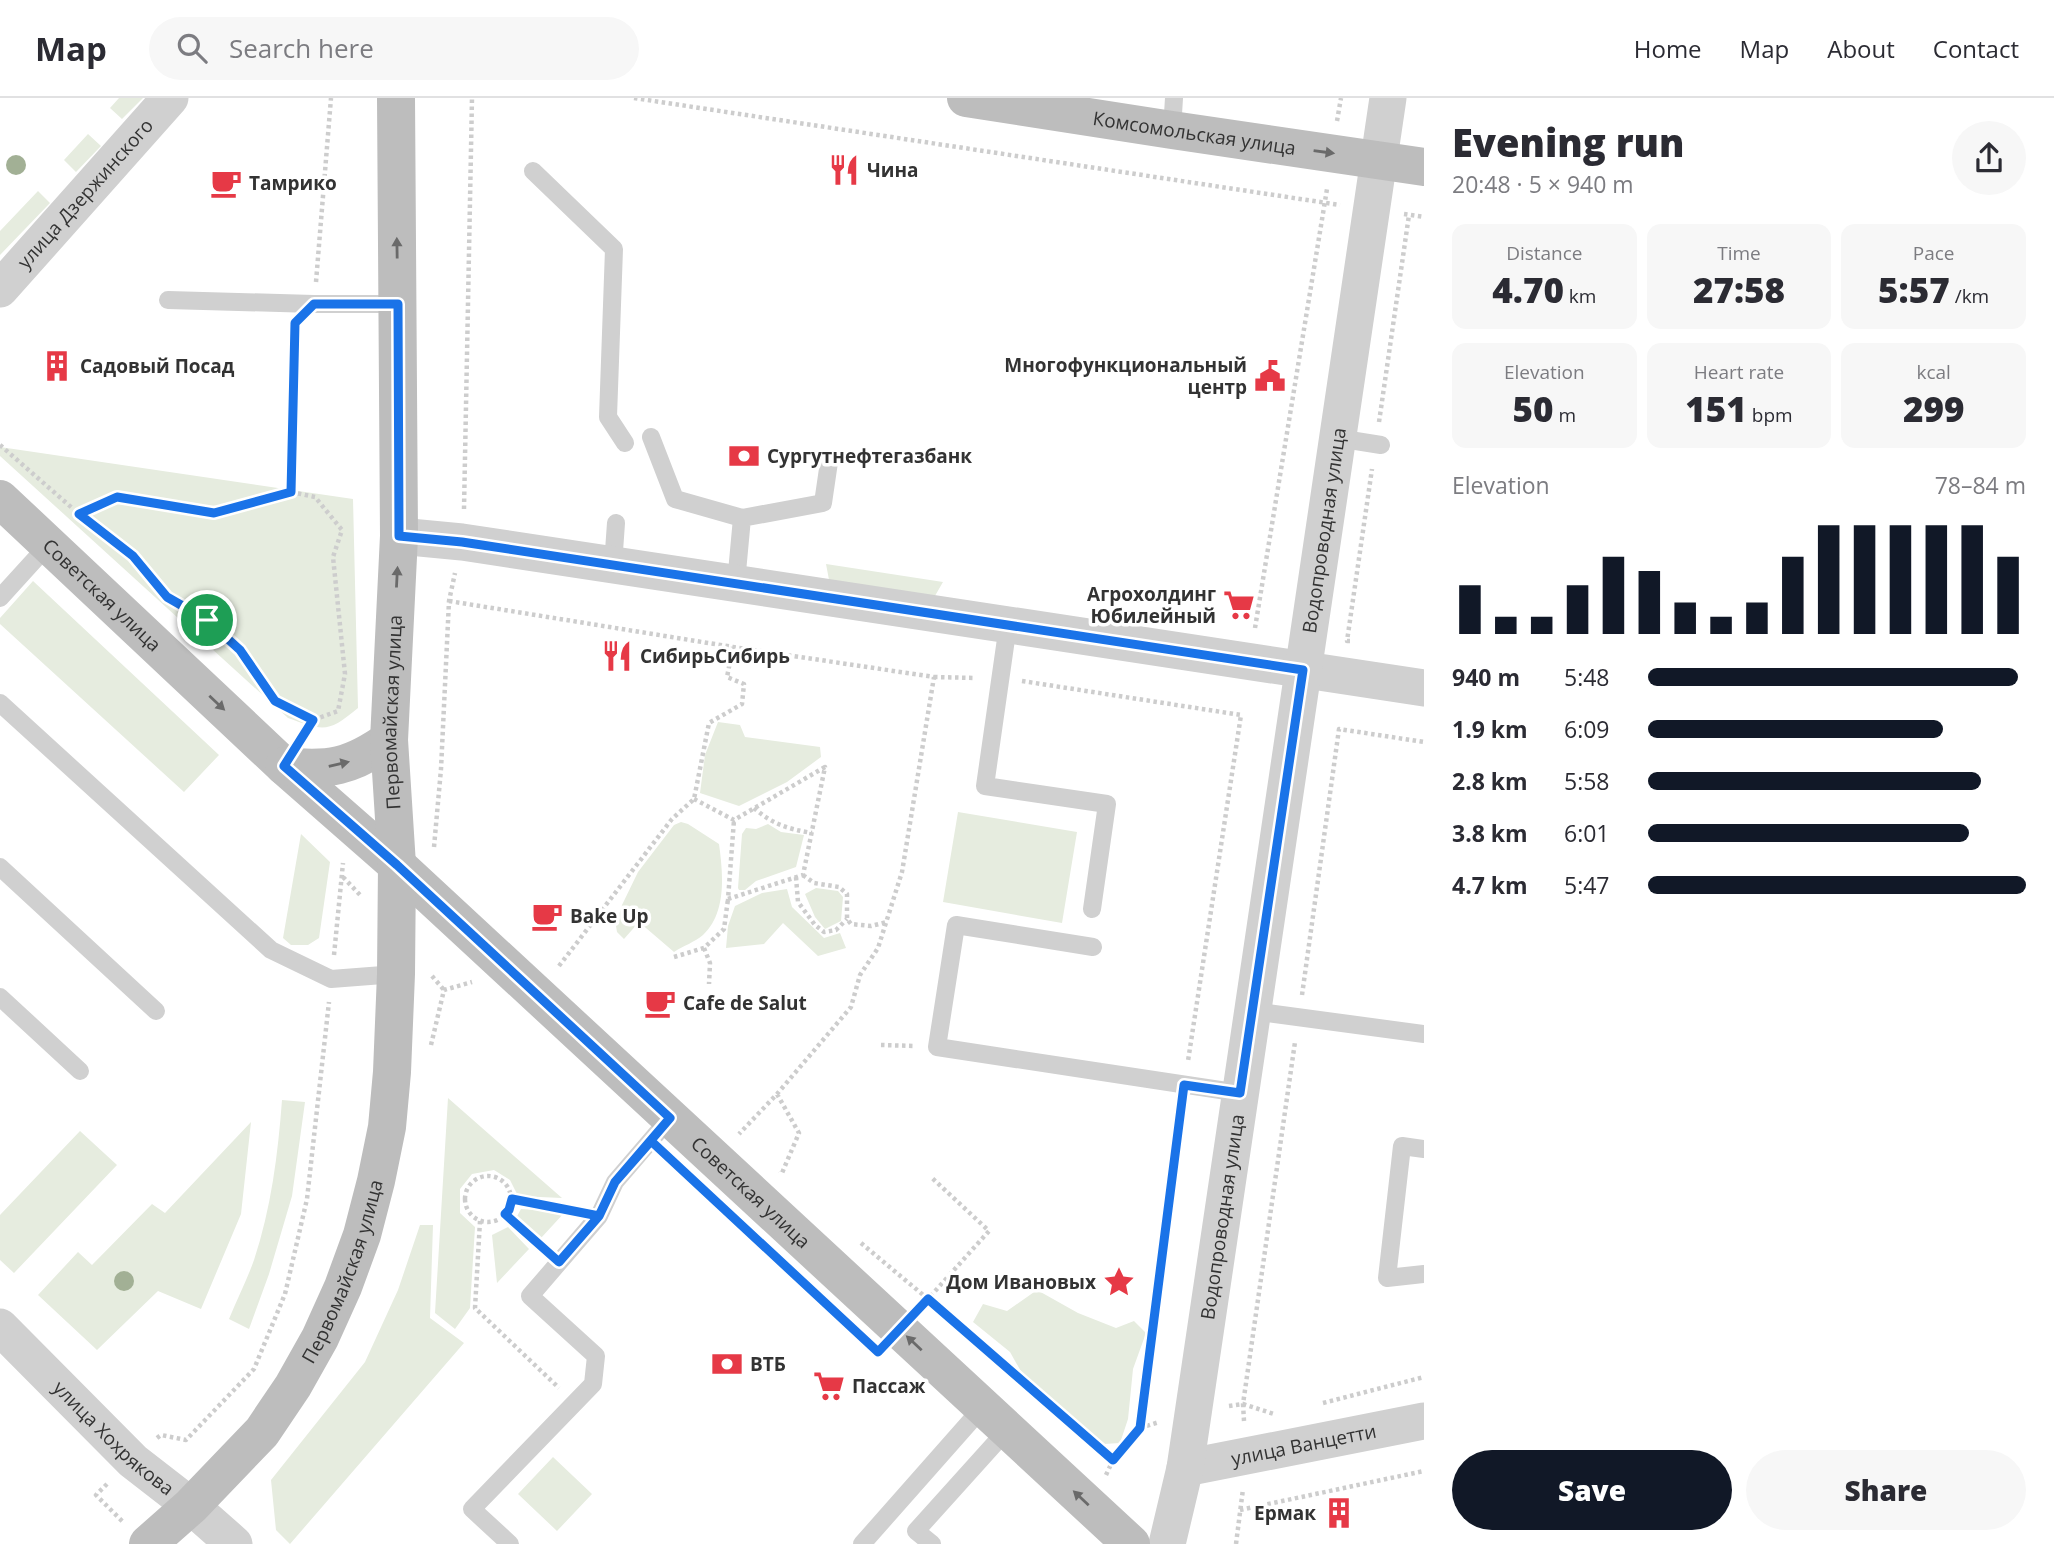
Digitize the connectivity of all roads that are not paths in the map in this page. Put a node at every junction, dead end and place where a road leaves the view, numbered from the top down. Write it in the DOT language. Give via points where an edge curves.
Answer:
graph roads {
  1 [pos="170,98"];
  2 [pos="396,98"];
  3 [pos="966,98"];
  4 [pos="1388,98"];
  5 [pos="1065,105"];
  6 [pos="1173,114"];
  7 [pos="1378,160"];
  8 [pos="1424,167"];
  9 [pos="533,172"];
  10 [pos="0,289"];
  11 [pos="168,300"];
  12 [pos="398,304"];
  13 [pos="651,438"];
  14 [pos="1338,438"];
  15 [pos="625,443"];
  16 [pos="1381,445"];
  17 [pos="829,463"];
  18 [pos="0,499"];
  19 [pos="742,518"];
  20 [pos="616,523"];
  21 [pos="399,536"];
  22 [pos="49,544"];
  23 [pos="613,565"];
  24 [pos="736,583"];
  25 [pos="0,598"];
  26 [pos="1008,625"];
  27 [pos="1303,670"];
  28 [pos="1424,688"];
  29 [pos="0,704"];
  30 [pos="389,740"];
  31 [pos="42,743"];
  32 [pos="28,756"];
  33 [pos="284,766"];
  34 [pos="397,865"];
  35 [pos="0,867"];
  36 [pos="1092,909"];
  37 [pos="1093,947"];
  38 [pos="396,974"];
  39 [pos="0,997"];
  40 [pos="1252,1010"];
  41 [pos="156,1011"];
  42 [pos="1424,1034"];
  43 [pos="80,1071"];
  44 [pos="1240,1093"];
  45 [pos="670,1118"];
  46 [pos="1424,1149"];
  47 [pos="1424,1274"];
  48 [pos="0,1327"];
  49 [pos="995,1419"];
  50 [pos="1424,1423"];
  51 [pos="1185,1468"];
  52 [pos="191,1506"];
  53 [pos="148,1544"];
  54 [pos="234,1544"];
  55 [pos="510,1544"];
  56 [pos="862,1544"];
  57 [pos="932,1544"];
  58 [pos="1131,1544"];
  59 [pos="1167,1544"];
  1 -- 10 [label="street, улица Дзержинского"];
  12 -- 2 [label="main road, Первомайская улица, one-way"];
  3 -- 5 [label="main road, Комсомольская улица"];
  4 -- 7 [label="street, Водопроводная улица"];
  5 -- 6 [label="main road, Комсомольская улица"];
  6 -- 7 [label="main road, Комсомольская улица, one-way"];
  7 -- 8 [label="main road, Комсомольская улица"];
  7 -- 14 [label="street, Водопроводная улица"];
  9 -- 15 [label="lane" via="614,249 608,417"];
  11 -- 12 [label="lane"];
  12 -- 21 [label="main road, Первомайская улица"];
  13 -- 19 [label="lane" via="675,499"];
  14 -- 16 [label="lane"];
  14 -- 27 [label="street, Водопроводная улица"];
  17 -- 19 [label="lane" via="822,503"];
  18 -- 22 [label="main road, Советская улица"];
  19 -- 24 [label="lane"];
  20 -- 23 [label="lane"];
  21 -- 23 [label="street"];
  30 -- 21 [label="main road, Первомайская улица, one-way"];
  22 -- 25 [label="lane"];
  22 -- 33 [label="main road, Советская улица, one-way"];
  23 -- 24 [label="street"];
  24 -- 26 [label="street"];
  26 -- 27 [label="street"];
  26 -- 36 [label="lane" via="985,786 1107,804"];
  27 -- 28 [label="street"];
  27 -- 40 [label="street, Водопроводная улица"];
  29 -- 31 [label="lane"];
  33 -- 30 [label="main road, one-way" via="316,769 348,763"];
  30 -- 34 [label="main road, Первомайская улица"];
  31 -- 32 [label="lane"];
  31 -- 38 [label="lane" via="271,950 331,979"];
  33 -- 34 [label="main road, Советская улица"];
  34 -- 38 [label="main road, Первомайская улица"];
  34 -- 45 [label="main road, Советская улица"];
  35 -- 41 [label="lane"];
  37 -- 44 [label="lane" via="956,925 937,1047"];
  38 -- 52 [label="main road, Первомайская улица" via="387,1127 369,1208 343,1287 300,1374 262,1432"];
  39 -- 43 [label="lane"];
  40 -- 42 [label="lane"];
  40 -- 44 [label="street, Водопроводная улица"];
  44 -- 51 [label="street, Водопроводная улица"];
  49 -- 45 [label="main road, Советская улица, one-way"];
  45 -- 55 [label="lane" via="615,1182 599,1216 530,1296 596,1356 593,1384 472,1508"];
  46 -- 47 [label="lane" via="1402,1146 1387,1278"];
  48 -- 52 [label="street, улица Хохрякова" via="133,1461"];
  49 -- 56 [label="lane"];
  49 -- 57 [label="lane" via="916,1531"];
  58 -- 49 [label="main road, Советская улица, one-way"];
  50 -- 51 [label="street, улица Ванцетти"];
  51 -- 59 [label="street, Водопроводная улица"];
  52 -- 53 [label="main road, Первомайская улица"];
  52 -- 54 [label="street, улица Хохрякова"];
}
